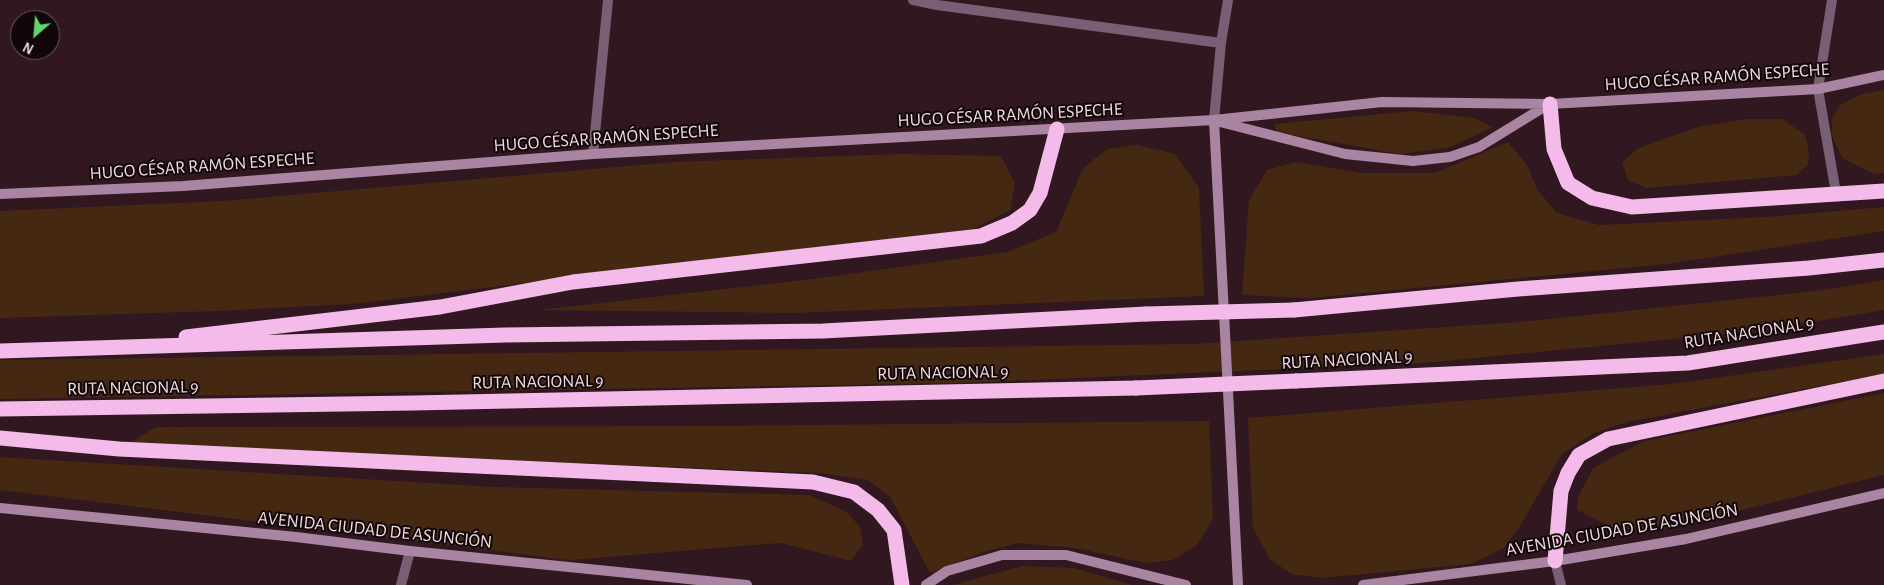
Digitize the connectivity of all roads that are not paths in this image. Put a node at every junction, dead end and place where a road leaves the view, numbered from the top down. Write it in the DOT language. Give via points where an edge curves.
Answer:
graph roads {
  1 [pos="608,0"];
  2 [pos="912,0"];
  3 [pos="1228,0"];
  4 [pos="1832,0"];
  5 [pos="1221,43"];
  6 [pos="1884,75"];
  7 [pos="1818,89"];
  8 [pos="1550,104"];
  9 [pos="1214,120"];
  10 [pos="1057,129"];
  11 [pos="593,154"];
  12 [pos="1884,190"];
  13 [pos="1836,193"];
  14 [pos="0,194"];
  15 [pos="1884,260"];
  16 [pos="1884,332"];
  17 [pos="76,350"];
  18 [pos="0,352"];
  19 [pos="1884,381"];
  20 [pos="0,408"];
  21 [pos="0,438"];
  22 [pos="1884,493"];
  23 [pos="0,508"];
  24 [pos="410,551"];
  25 [pos="1555,561"];
  26 [pos="655,580"];
  27 [pos="694,582"];
  28 [pos="401,585"];
  29 [pos="746,585"];
  30 [pos="902,585"];
  31 [pos="926,585"];
  32 [pos="1186,585"];
  33 [pos="1238,585"];
  34 [pos="1363,585"];
  35 [pos="1561,585"];
  1 -- 11 [label="street"];
  2 -- 5 [label="street"];
  3 -- 5 [label="street"];
  4 -- 7 [label="street"];
  5 -- 9 [label="street"];
  6 -- 7 [label="street, HUGO CÉSAR RAMÓN ESPECHE"];
  7 -- 8 [label="street, HUGO CÉSAR RAMÓN ESPECHE"];
  7 -- 13 [label="street"];
  8 -- 9 [label="street, HUGO CÉSAR RAMÓN ESPECHE" via="1382,102"];
  8 -- 9 [label="street, HUGO CÉSAR RAMÓN ESPECHE" via="1479,147 1450,157 1413,161 1345,154"];
  8 -- 13 [label="highway" via="1554,148 1568,183 1592,198 1632,207"];
  9 -- 10 [label="street, HUGO CÉSAR RAMÓN ESPECHE"];
  9 -- 33 [label="street"];
  10 -- 11 [label="street, HUGO CÉSAR RAMÓN ESPECHE"];
  10 -- 17 [label="highway" via="1040,193 1030,210 1012,223 981,236 572,282 440,308"];
  11 -- 14 [label="street, HUGO CÉSAR RAMÓN ESPECHE" via="184,186"];
  12 -- 13 [label="highway"];
  15 -- 17 [label="highway, bridge" via="1294,310 823,330 505,335"];
  16 -- 20 [label="highway, RUTA NACIONAL 9, bridge" via="1688,363 1136,388"];
  17 -- 18 [label="highway"];
  19 -- 25 [label="highway" via="1608,439 1579,455 1568,473 1561,491"];
  21 -- 30 [label="highway" via="120,449 813,482 854,492 878,510 894,530"];
  22 -- 25 [label="street, AVENIDA CIUDAD DE ASUNCIÓN" via="1686,539"];
  23 -- 24 [label="street, AVENIDA CIUDAD DE ASUNCIÓN" via="296,536"];
  24 -- 26 [label="street, AVENIDA CIUDAD DE ASUNCIÓN"];
  24 -- 28 [label="street"];
  25 -- 34 [label="street, AVENIDA CIUDAD DE ASUNCIÓN"];
  25 -- 35 [label="street"];
  26 -- 27 [label="street, AVENIDA CIUDAD DE ASUNCIÓN"];
  27 -- 29 [label="street, AVENIDA CIUDAD DE ASUNCIÓN"];
  31 -- 32 [label="street" via="947,571 1002,555 1066,555"];
}
